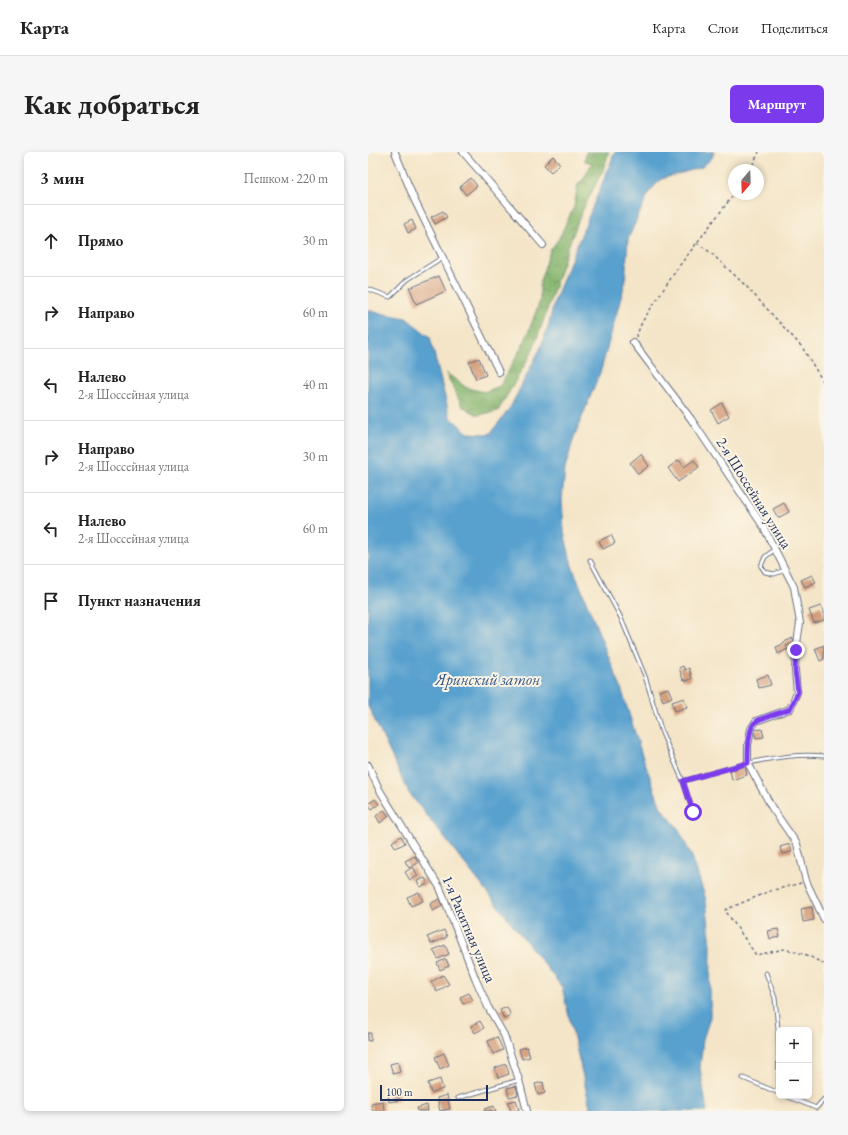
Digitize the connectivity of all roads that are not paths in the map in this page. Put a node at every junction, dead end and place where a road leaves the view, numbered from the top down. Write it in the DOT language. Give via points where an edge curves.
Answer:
graph roads {
  1 [pos="395,152"];
  2 [pos="462,152"];
  3 [pos="542,245"];
  4 [pos="443,257"];
  5 [pos="368,289"];
  6 [pos="633,342"];
  7 [pos="499,372"];
  8 [pos="775,549"];
  9 [pos="590,560"];
  10 [pos="785,570"];
  11 [pos="824,756"];
  12 [pos="748,763"];
  13 [pos="368,765"];
  14 [pos="683,781"];
  15 [pos="693,812"];
  16 [pos="824,919"];
  17 [pos="766,973"];
  18 [pos="779,1063"];
  19 [pos="743,1078"];
  20 [pos="519,1080"];
  21 [pos="776,1092"];
  22 [pos="458,1098"];
  23 [pos="792,1099"];
  24 [pos="824,1099"];
  25 [pos="815,1110"];
  26 [pos="527,1111"];
  1 -- 4 [label="street" via="414,199"];
  2 -- 3 [label="street"];
  4 -- 5 [label="lane" via="407,280 390,297"];
  4 -- 7 [label="street"];
  6 -- 8 [label="street, 2-я Шоссейная улица" via="691,419 763,526"];
  8 -- 10 [label="street, 2-я Шоссейная улица"];
  8 -- 10 [label="lane" via="765,557 761,566 765,572 774,574"];
  9 -- 14 [label="lane" via="620,616 646,676 662,732"];
  10 -- 12 [label="street, 2-я Шоссейная улица" via="794,586 800,623 795,671 798,692 790,709 756,721 751,729"];
  11 -- 12 [label="lane" via="802,754"];
  12 -- 14 [label="lane"];
  12 -- 16 [label="street, 2-я Шоссейная улица" via="772,808 797,844 806,881"];
  13 -- 20 [label="street, 1-я Ракитная улица" via="379,789 440,888 476,980 504,1034"];
  14 -- 15 [label="lane"];
  17 -- 18 [label="lane" via="775,998"];
  19 -- 21 [label="lane"];
  20 -- 22 [label="lane"];
  20 -- 26 [label="street, 1-я Ракитная улица"];
  23 -- 25 [label="lane"];
  24 -- 25 [label="lane"];
}
